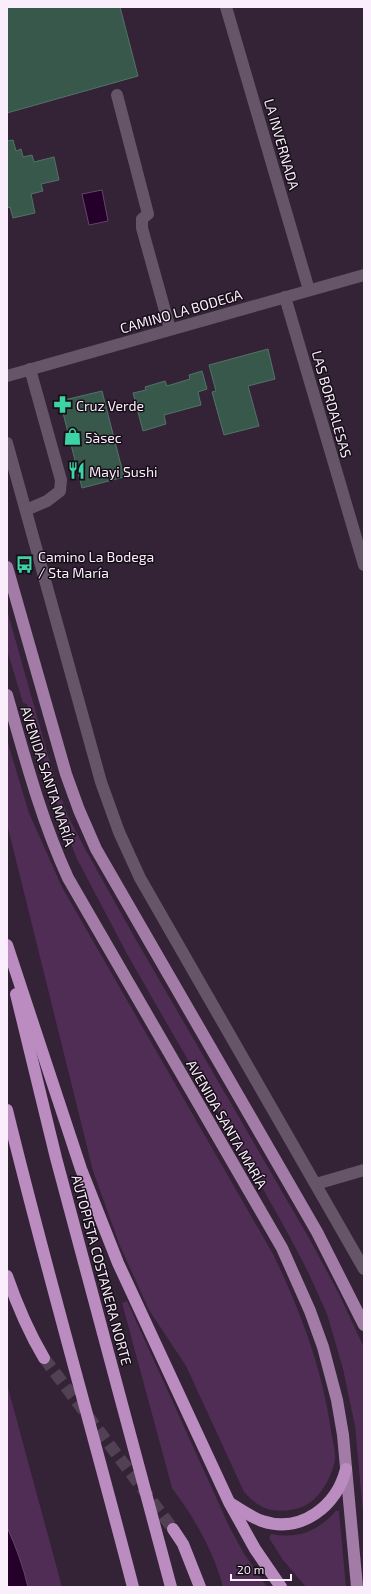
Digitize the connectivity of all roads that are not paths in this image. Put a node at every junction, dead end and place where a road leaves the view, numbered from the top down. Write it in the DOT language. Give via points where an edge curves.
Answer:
graph roads {
  1 [pos="226,7"];
  2 [pos="117,95"];
  3 [pos="364,275"];
  4 [pos="309,290"];
  5 [pos="285,297"];
  6 [pos="170,329"];
  7 [pos="30,369"];
  8 [pos="7,376"];
  9 [pos="7,443"];
  10 [pos="26,510"];
  11 [pos="364,565"];
  12 [pos="7,567"];
  13 [pos="7,695"];
  14 [pos="7,945"];
  15 [pos="7,959"];
  16 [pos="7,1110"];
  17 [pos="364,1170"];
  18 [pos="316,1184"];
  19 [pos="364,1269"];
  20 [pos="7,1276"];
  21 [pos="364,1325"];
  22 [pos="44,1358"];
  23 [pos="346,1469"];
  24 [pos="229,1502"];
  25 [pos="174,1529"];
  26 [pos="133,1587"];
  27 [pos="171,1587"];
  28 [pos="200,1587"];
  29 [pos="282,1587"];
  30 [pos="357,1587"];
  1 -- 4 [label="street, LA INVERNADA"];
  2 -- 6 [label="street" via="148,214 142,220 142,228"];
  3 -- 4 [label="street, CAMINO LA BODEGA"];
  4 -- 5 [label="street, CAMINO LA BODEGA"];
  5 -- 6 [label="street, CAMINO LA BODEGA"];
  5 -- 11 [label="street, LAS BORDALESAS"];
  6 -- 7 [label="street, CAMINO LA BODEGA"];
  7 -- 8 [label="street, CAMINO LA BODEGA"];
  7 -- 10 [label="street" via="61,480 60,491 47,501"];
  9 -- 10 [label="street"];
  10 -- 18 [label="street" via="102,782 119,832 140,878"];
  12 -- 21 [label="main road, AVENIDA SANTA MARÍA" via="66,774 96,849 306,1213"];
  13 -- 23 [label="main road, AVENIDA SANTA MARÍA" via="42,814 68,878 282,1248 310,1311 337,1400"];
  14 -- 24 [label="highway" via="81,1169 118,1263"];
  15 -- 27 [label="highway, AUTOPISTA COSTANERA NORTE" via="56,1158"];
  16 -- 26 [label="highway"];
  17 -- 18 [label="street"];
  18 -- 19 [label="street"];
  20 -- 22 [label="highway" via="30,1334"];
  23 -- 24 [label="highway" via="344,1480 330,1503 304,1520 284,1524 263,1521"];
  23 -- 30 [label="main road, AVENIDA SANTA MARÍA"];
  24 -- 29 [label="highway" via="255,1549"];
  25 -- 28 [label="highway" via="183,1544"];
}
